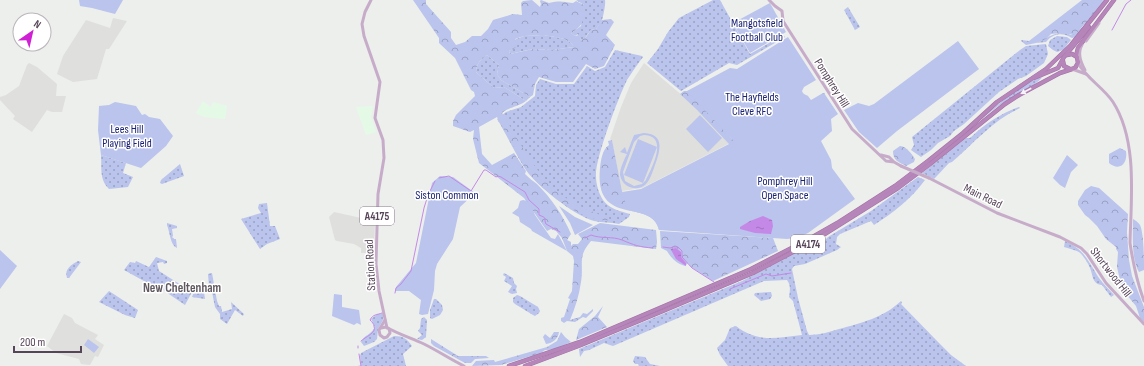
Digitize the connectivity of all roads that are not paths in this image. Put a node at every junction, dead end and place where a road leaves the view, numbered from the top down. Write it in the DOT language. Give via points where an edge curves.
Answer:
graph roads {
  1 [pos="371,0"];
  2 [pos="769,0"];
  3 [pos="1108,0"];
  4 [pos="1114,0"];
  5 [pos="1106,10"];
  6 [pos="1067,55"];
  7 [pos="1076,56"];
  8 [pos="1063,61"];
  9 [pos="1078,63"];
  10 [pos="1071,69"];
  11 [pos="1086,74"];
  12 [pos="1094,81"];
  13 [pos="1026,82"];
  14 [pos="901,166"];
  15 [pos="1060,237"];
  16 [pos="1144,301"];
  17 [pos="385,320"];
  18 [pos="1144,324"];
  19 [pos="381,328"];
  20 [pos="387,328"];
  21 [pos="402,335"];
  22 [pos="388,336"];
  23 [pos="456,362"];
  24 [pos="459,366"];
  25 [pos="464,366"];
  26 [pos="509,366"];
  27 [pos="525,366"];
  1 -- 17 [label="main road, Station Road / A4175" via="362,24 380,82 375,118 383,140 384,158 378,194 376,264"];
  2 -- 14 [label="main road, Pomphrey Hill" via="782,11 782,21 846,122 881,155"];
  3 -- 6 [label="highway"];
  3 -- 13 [label="highway" via="1064,52 1046,69"];
  4 -- 5 [label="highway"];
  5 -- 7 [label="highway" via="1078,48"];
  5 -- 12 [label="main road" via="1080,51 1083,67"];
  6 -- 7 [label="highway"];
  6 -- 8 [label="highway"];
  7 -- 9 [label="highway"];
  8 -- 10 [label="highway" via="1065,68"];
  8 -- 13 [label="highway, A4174" via="1056,70"];
  9 -- 10 [label="highway"];
  9 -- 11 [label="main road"];
  10 -- 11 [label="main road"];
  10 -- 27 [label="highway, A4174, one-way" via="1019,94 898,188 812,242 752,273 676,306"];
  11 -- 12 [label="main road"];
  12 -- 16 [label="main road" via="1112,101 1126,136 1130,165 1130,243"];
  13 -- 26 [label="highway, A4174" via="997,102 957,138 900,182 809,239 751,269 580,342"];
  14 -- 15 [label="main road, Main Road, bridge" via="997,213"];
  15 -- 18 [label="main road, Shortwood Hill" via="1072,242 1087,254 1106,283"];
  17 -- 19 [label="main road"];
  17 -- 20 [label="main road, Station Road / A4175"];
  19 -- 20 [label="main road"];
  19 -- 22 [label="main road" via="381,337"];
  20 -- 21 [label="main road"];
  20 -- 22 [label="main road, A4175" via="390,333"];
  21 -- 22 [label="main road"];
  21 -- 23 [label="main road"];
  23 -- 24 [label="main road"];
  23 -- 25 [label="main road"];
}
